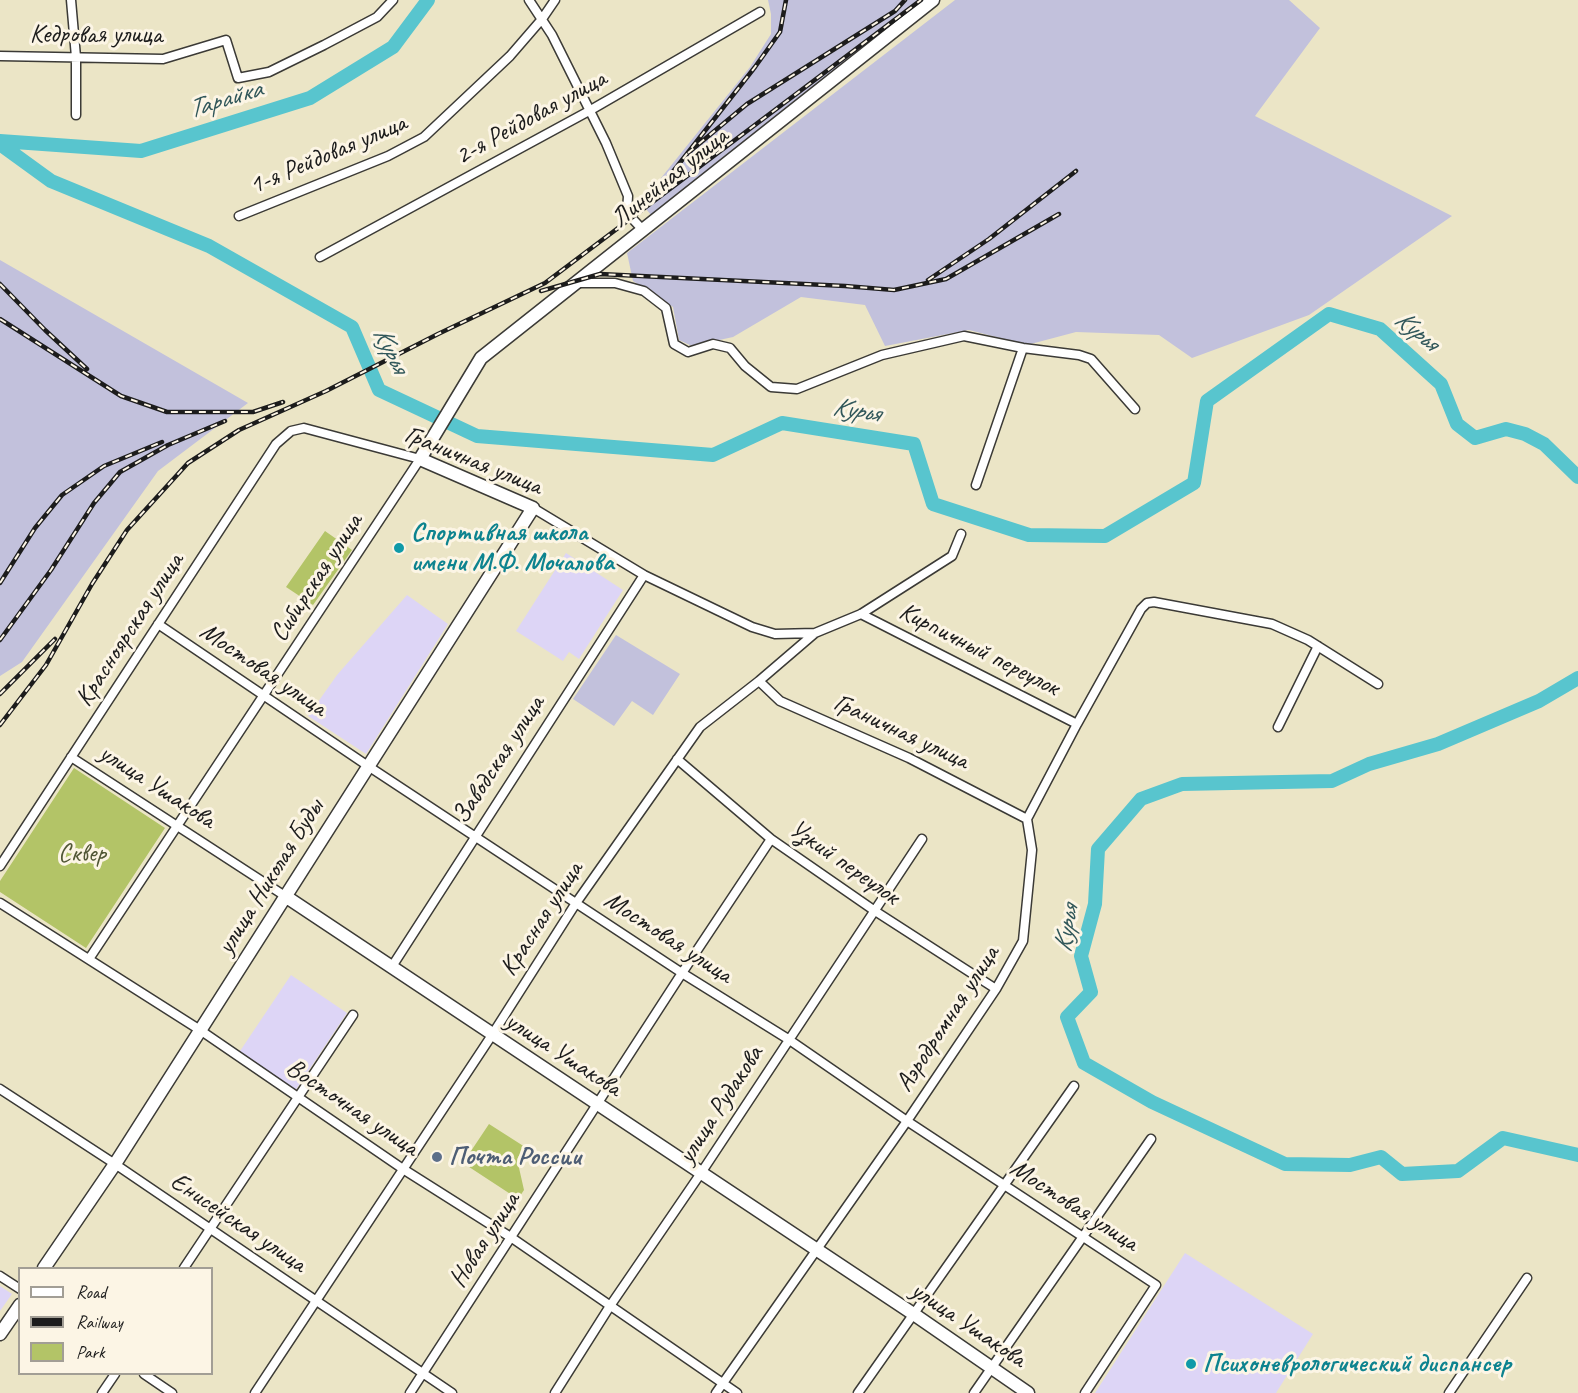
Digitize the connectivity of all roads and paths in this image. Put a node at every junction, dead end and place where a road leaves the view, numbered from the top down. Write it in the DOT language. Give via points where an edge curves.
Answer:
graph roads {
  1 [pos="71,0"];
  2 [pos="393,0"];
  3 [pos="529,0"];
  4 [pos="555,0"];
  5 [pos="933,0"];
  6 [pos="760,12"];
  7 [pos="542,19"];
  8 [pos="0,56"];
  9 [pos="76,57"];
  10 [pos="589,111"];
  11 [pos="76,115"];
  12 [pos="239,216"];
  13 [pos="642,229"];
  14 [pos="320,257"];
  15 [pos="575,283"];
  16 [pos="1023,348"];
  17 [pos="1135,409"];
  18 [pos="304,428"];
  19 [pos="420,459"];
  20 [pos="976,485"];
  21 [pos="533,508"];
  22 [pos="961,534"];
  23 [pos="644,575"];
  24 [pos="861,614"];
  25 [pos="158,624"];
  26 [pos="815,633"];
  27 [pos="1318,646"];
  28 [pos="759,681"];
  29 [pos="1378,684"];
  30 [pos="264,695"];
  31 [pos="1077,724"];
  32 [pos="1278,727"];
  33 [pos="71,757"];
  34 [pos="677,759"];
  35 [pos="368,766"];
  36 [pos="1028,819"];
  37 [pos="177,826"];
  38 [pos="475,837"];
  39 [pos="771,839"];
  40 [pos="922,839"];
  41 [pos="0,866"];
  42 [pos="285,896"];
  43 [pos="0,903"];
  44 [pos="576,903"];
  45 [pos="875,911"];
  46 [pos="88,959"];
  47 [pos="391,968"];
  48 [pos="682,973"];
  49 [pos="996,989"];
  50 [pos="352,1016"];
  51 [pos="200,1030"];
  52 [pos="492,1035"];
  53 [pos="788,1039"];
  54 [pos="1074,1086"];
  55 [pos="0,1089"];
  56 [pos="298,1097"];
  57 [pos="597,1104"];
  58 [pos="907,1121"];
  59 [pos="1151,1139"];
  60 [pos="115,1164"];
  61 [pos="403,1169"];
  62 [pos="701,1173"];
  63 [pos="1005,1186"];
  64 [pos="211,1229"];
  65 [pos="512,1238"];
  66 [pos="1083,1238"];
  67 [pos="816,1249"];
  68 [pos="46,1267"];
  69 [pos="185,1267"];
  70 [pos="0,1276"];
  71 [pos="1527,1278"];
  72 [pos="18,1288"];
  73 [pos="316,1301"];
  74 [pos="609,1306"];
  75 [pos="18,1308"];
  76 [pos="915,1315"];
  77 [pos="0,1334"];
  78 [pos="991,1368"];
  79 [pos="423,1374"];
  80 [pos="114,1375"];
  81 [pos="145,1375"];
  82 [pos="722,1383"];
  83 [pos="102,1393"];
  84 [pos="172,1393"];
  85 [pos="255,1393"];
  86 [pos="410,1393"];
  87 [pos="452,1393"];
  88 [pos="555,1393"];
  89 [pos="716,1393"];
  90 [pos="737,1393"];
  91 [pos="858,1393"];
  92 [pos="974,1393"];
  93 [pos="1028,1393"];
  94 [pos="1085,1393"];
  95 [pos="1449,1393"];
  1 -- 9 [label="street"];
  2 -- 9 [label="street, Кедровая улица" via="377,17 269,72 238,78 226,40 163,59"];
  3 -- 7 [label="street"];
  4 -- 7 [label="street, 1-я Рейдовая улица"];
  5 -- 13 [label="street, Линейная улица"];
  6 -- 10 [label="street, 2-я Рейдовая улица"];
  7 -- 10 [label="street"];
  7 -- 12 [label="street, 1-я Рейдовая улица" via="510,56 424,137 388,156"];
  8 -- 9 [label="street, Кедровая улица"];
  9 -- 11 [label="street"];
  10 -- 13 [label="street" via="628,196 627,213"];
  10 -- 14 [label="street, 2-я Рейдовая улица"];
  13 -- 15 [label="street, Линейная улица"];
  15 -- 16 [label="street" via="615,283 644,291 666,308 674,344 688,352 713,344 730,348 771,387 797,390 882,355 964,336"];
  15 -- 19 [label="street, Линейная улица" via="481,358"];
  16 -- 17 [label="street" via="1091,360"];
  16 -- 20 [label="street"];
  18 -- 19 [label="street, Граничная улица"];
  18 -- 25 [label="street, Красноярская улица" via="291,431 276,444"];
  19 -- 21 [label="street, Граничная улица"];
  19 -- 30 [label="street, Сибирская улица"];
  21 -- 23 [label="street, Граничная улица"];
  21 -- 35 [label="street, улица Николая Буды"];
  22 -- 24 [label="street, Красная улица" via="952,556"];
  23 -- 26 [label="street, Граничная улица" via="763,632"];
  23 -- 38 [label="street, Заводская улица"];
  24 -- 26 [label="street, Красная улица"];
  24 -- 31 [label="street, Кирпичный переулок"];
  25 -- 30 [label="street, Мостовая улица"];
  25 -- 33 [label="street, Красноярская улица"];
  26 -- 28 [label="street, Красная улица"];
  27 -- 29 [label="street"];
  27 -- 31 [label="street" via="1272,624 1161,602 1147,603"];
  27 -- 32 [label="street"];
  28 -- 34 [label="street, Красная улица" via="709,719"];
  28 -- 36 [label="street, Граничная улица" via="780,701 909,758"];
  30 -- 35 [label="street, Мостовая улица"];
  30 -- 37 [label="street, Сибирская улица"];
  31 -- 36 [label="street"];
  33 -- 37 [label="street, улица Ушакова"];
  33 -- 41 [label="street, Красноярская улица"];
  34 -- 39 [label="street, Узкий переулок"];
  34 -- 44 [label="street, Красная улица"];
  35 -- 38 [label="street, Мостовая улица"];
  35 -- 42 [label="street, улица Николая Буды"];
  36 -- 49 [label="street, Аэродромная улица" via="1032,850 1023,941"];
  37 -- 42 [label="street, улица Ушакова"];
  37 -- 46 [label="street, Сибирская улица"];
  38 -- 44 [label="street, Мостовая улица"];
  38 -- 47 [label="street, Заводская улица"];
  39 -- 45 [label="street, Узкий переулок"];
  39 -- 48 [label="street, Новая улица"];
  40 -- 45 [label="street, улица Рудакова"];
  42 -- 47 [label="street, улица Ушакова"];
  42 -- 51 [label="street, улица Николая Буды"];
  43 -- 46 [label="street, Восточная улица"];
  44 -- 48 [label="street, Мостовая улица"];
  44 -- 52 [label="street, Красная улица"];
  45 -- 49 [label="street, Узкий переулок"];
  45 -- 53 [label="street, улица Рудакова"];
  46 -- 51 [label="street, Восточная улица"];
  47 -- 52 [label="street, улица Ушакова"];
  48 -- 53 [label="street, Мостовая улица"];
  48 -- 57 [label="street, Новая улица"];
  49 -- 58 [label="street, Аэродромная улица"];
  50 -- 56 [label="street"];
  51 -- 56 [label="street, Восточная улица"];
  51 -- 60 [label="street, улица Николая Буды"];
  52 -- 57 [label="street, улица Ушакова"];
  52 -- 61 [label="street, Красная улица"];
  53 -- 58 [label="street, Мостовая улица"];
  53 -- 62 [label="street, улица Рудакова"];
  54 -- 63 [label="street"];
  55 -- 60 [label="street, Енисейская улица"];
  56 -- 61 [label="street, Восточная улица"];
  56 -- 64 [label="street"];
  57 -- 62 [label="street, улица Ушакова"];
  57 -- 65 [label="street, Новая улица"];
  58 -- 63 [label="street, Мостовая улица"];
  58 -- 67 [label="street, Аэродромная улица"];
  59 -- 66 [label="street"];
  60 -- 64 [label="street, Енисейская улица"];
  60 -- 68 [label="street, улица Николая Буды"];
  61 -- 65 [label="street, Восточная улица"];
  61 -- 73 [label="street, Красная улица"];
  62 -- 67 [label="street, улица Ушакова"];
  62 -- 74 [label="street, улица Рудакова"];
  63 -- 66 [label="street, Мостовая улица"];
  63 -- 76 [label="street"];
  64 -- 69 [label="street"];
  64 -- 73 [label="street, Енисейская улица"];
  65 -- 74 [label="street, Восточная улица"];
  65 -- 79 [label="street, Новая улица"];
  66 -- 78 [label="street"];
  66 -- 94 [label="street, Мостовая улица" via="1156,1285"];
  67 -- 76 [label="street, улица Ушакова"];
  67 -- 82 [label="street, Аэродромная улица"];
  70 -- 72 [label="street"];
  71 -- 95 [label="street"];
  73 -- 79 [label="street, Енисейская улица"];
  73 -- 85 [label="street, Красная улица"];
  74 -- 82 [label="street, Восточная улица"];
  74 -- 88 [label="street, улица Рудакова"];
  75 -- 77 [label="street"];
  76 -- 78 [label="street, улица Ушакова"];
  76 -- 91 [label="street"];
  78 -- 92 [label="street"];
  78 -- 93 [label="street, улица Ушакова"];
  79 -- 86 [label="street, Новая улица"];
  79 -- 87 [label="street, Енисейская улица"];
  80 -- 83 [label="street"];
  81 -- 84 [label="street"];
  82 -- 89 [label="street, Аэродромная улица"];
  82 -- 90 [label="street, Восточная улица"];
}
